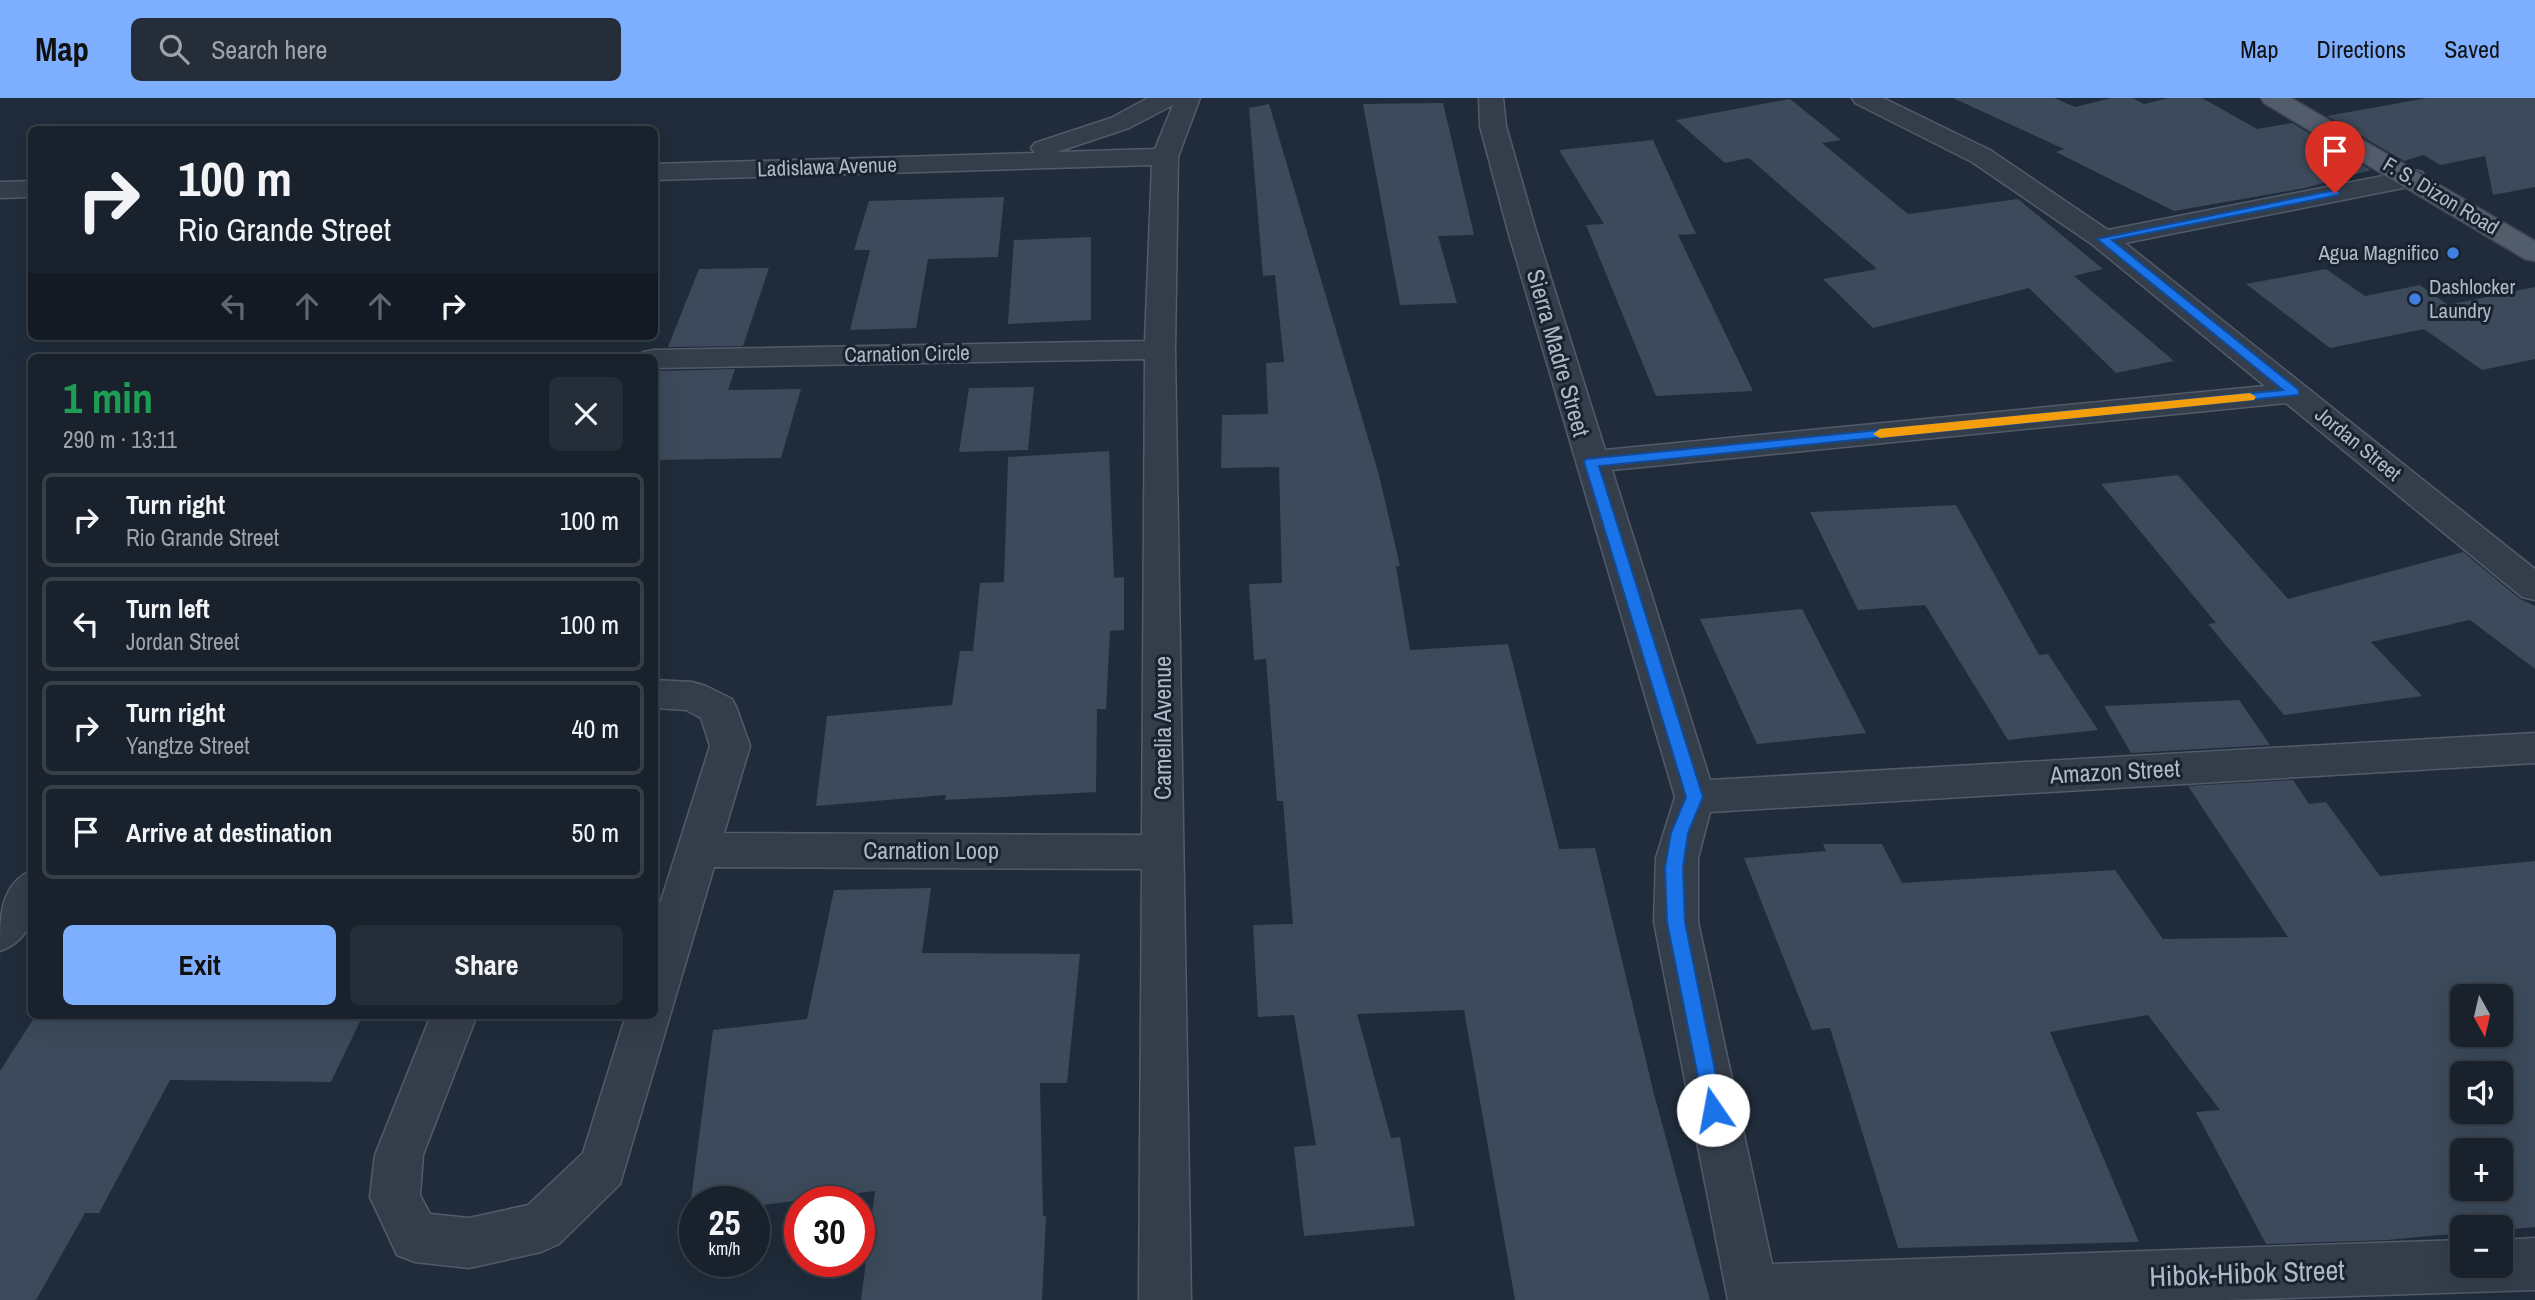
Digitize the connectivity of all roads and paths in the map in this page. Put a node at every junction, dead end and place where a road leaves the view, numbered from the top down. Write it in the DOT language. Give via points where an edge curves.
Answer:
graph roads {
  1 [pos="1167,98"];
  2 [pos="1188,98"];
  3 [pos="1491,98"];
  4 [pos="1864,98"];
  5 [pos="2273,98"];
  6 [pos="1165,157"];
  7 [pos="999,162"];
  8 [pos="658,172"];
  9 [pos="2413,178"];
  10 [pos="28,189"];
  11 [pos="0,190"];
  12 [pos="2103,239"];
  13 [pos="2535,253"];
  14 [pos="1160,350"];
  15 [pos="658,359"];
  16 [pos="2294,393"];
  17 [pos="1591,462"];
  18 [pos="2535,588"];
  19 [pos="658,695"];
  20 [pos="2535,748"];
  21 [pos="1695,797"];
  22 [pos="698,850"];
  23 [pos="1163,852"];
  24 [pos="28,894"];
  25 [pos="0,932"];
  26 [pos="658,983"];
  27 [pos="452,1019"];
  28 [pos="648,1019"];
  29 [pos="2535,1264"];
  30 [pos="2513,1265"];
  31 [pos="2450,1269"];
  32 [pos="2269,1286"];
  33 [pos="1752,1295"];
  34 [pos="1165,1300"];
  1 -- 7 [label="street, Ladislawa Avenue" via="1120,123"];
  2 -- 6 [label="street"];
  3 -- 17 [label="street, Sierra Madre Street" via="1493,126"];
  4 -- 12 [label="street, Jordan Street" via="1981,156"];
  5 -- 9 [label="main road, F. S. Dizon Road"];
  6 -- 7 [label="street, Ladislawa Avenue"];
  6 -- 14 [label="street, Camelia Avenue"];
  7 -- 8 [label="street, Ladislawa Avenue"];
  9 -- 12 [label="street"];
  9 -- 13 [label="main road, F. S. Dizon Road"];
  10 -- 11 [label="street"];
  12 -- 16 [label="street, Jordan Street"];
  14 -- 15 [label="street, Carnation Circle"];
  14 -- 23 [label="street, Camelia Avenue"];
  16 -- 17 [label="street"];
  16 -- 18 [label="street, Jordan Street"];
  17 -- 21 [label="street, Sierra Madre Street"];
  19 -- 22 [label="street" via="692,696 718,709 730,746"];
  20 -- 21 [label="street, Amazon Street"];
  21 -- 33 [label="street" via="1680,833 1674,868 1676,922"];
  22 -- 23 [label="street, Carnation Loop"];
  22 -- 26 [label="street"];
  23 -- 34 [label="street, Camelia Avenue"];
  24 -- 25 [label="street"];
  27 -- 28 [label="street" via="399,1155 395,1198 415,1237 469,1243 541,1227 603,1167"];
  29 -- 30 [label="street"];
  31 -- 32 [label="street, Hibok-Hibok Street"];
  32 -- 33 [label="street, Hibok-Hibok Street"];
}
